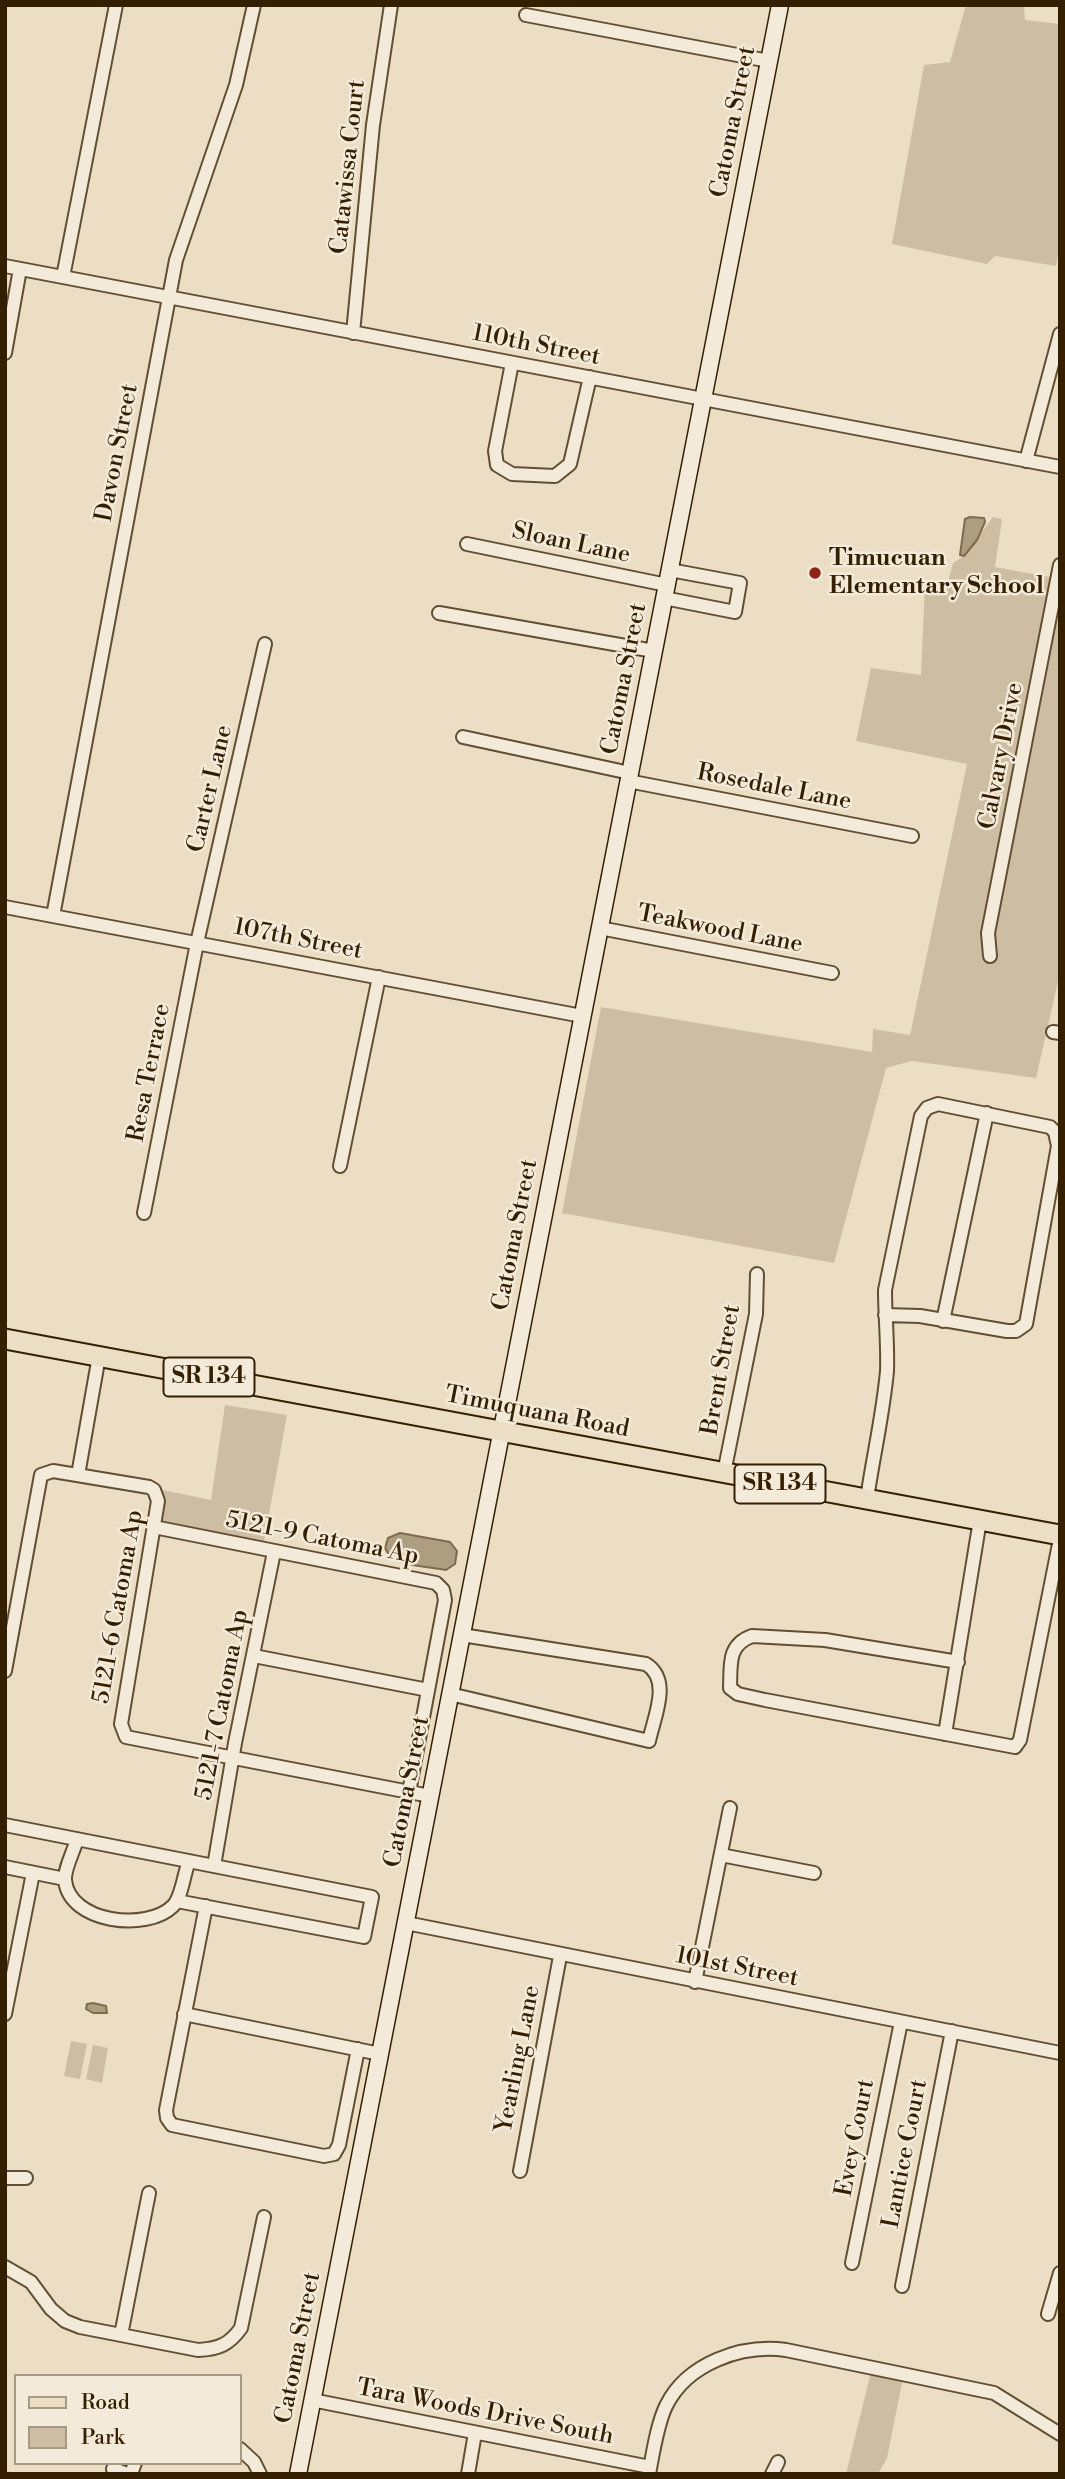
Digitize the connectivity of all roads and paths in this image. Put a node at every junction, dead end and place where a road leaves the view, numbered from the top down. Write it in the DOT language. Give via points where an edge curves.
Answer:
graph roads {
  1 [pos="116,5"];
  2 [pos="254,5"];
  3 [pos="391,5"];
  4 [pos="780,5"];
  5 [pos="526,15"];
  6 [pos="769,61"];
  7 [pos="5,266"];
  8 [pos="20,268"];
  9 [pos="63,277"];
  10 [pos="169,297"];
  11 [pos="353,333"];
  12 [pos="1060,334"];
  13 [pos="5,353"];
  14 [pos="512,363"];
  15 [pos="590,377"];
  16 [pos="703,399"];
  17 [pos="1026,461"];
  18 [pos="1060,467"];
  19 [pos="467,544"];
  20 [pos="1060,565"];
  21 [pos="667,584"];
  22 [pos="439,613"];
  23 [pos="265,644"];
  24 [pos="654,650"];
  25 [pos="463,737"];
  26 [pos="629,777"];
  27 [pos="912,836"];
  28 [pos="5,907"];
  29 [pos="53,916"];
  30 [pos="600,928"];
  31 [pos="197,943"];
  32 [pos="990,956"];
  33 [pos="832,973"];
  34 [pos="379,977"];
  35 [pos="582,1016"];
  36 [pos="988,1113"];
  37 [pos="340,1166"];
  38 [pos="144,1213"];
  39 [pos="757,1274"];
  40 [pos="885,1315"];
  41 [pos="943,1321"];
  42 [pos="5,1339"];
  43 [pos="99,1356"];
  44 [pos="501,1432"];
  45 [pos="724,1473"];
  46 [pos="78,1475"];
  47 [pos="867,1499"];
  48 [pos="980,1520"];
  49 [pos="154,1527"];
  50 [pos="1060,1537"];
  51 [pos="274,1552"];
  52 [pos="462,1635"];
  53 [pos="254,1656"];
  54 [pos="958,1662"];
  55 [pos="5,1671"];
  56 [pos="428,1690"];
  57 [pos="450,1694"];
  58 [pos="945,1734"];
  59 [pos="232,1758"];
  60 [pos="409,1792"];
  61 [pos="430,1796"];
  62 [pos="730,1808"];
  63 [pos="5,1825"];
  64 [pos="77,1839"];
  65 [pos="721,1855"];
  66 [pos="189,1861"];
  67 [pos="214,1866"];
  68 [pos="5,1867"];
  69 [pos="33,1873"];
  70 [pos="814,1873"];
  71 [pos="65,1879"];
  72 [pos="177,1901"];
  73 [pos="206,1906"];
  74 [pos="406,1923"];
  75 [pos="561,1955"];
  76 [pos="9,1979"];
  77 [pos="695,1982"];
  78 [pos="5,2014"];
  79 [pos="184,2014"];
  80 [pos="901,2022"];
  81 [pos="952,2031"];
  82 [pos="358,2049"];
  83 [pos="1060,2053"];
  84 [pos="380,2054"];
  85 [pos="520,2171"];
  86 [pos="5,2178"];
  87 [pos="26,2178"];
  88 [pos="149,2193"];
  89 [pos="264,2217"];
  90 [pos="852,2263"];
  91 [pos="5,2267"];
  92 [pos="1060,2273"];
  93 [pos="902,2286"];
  94 [pos="1048,2314"];
  95 [pos="121,2334"];
  96 [pos="312,2400"];
  97 [pos="475,2433"];
  98 [pos="1060,2434"];
  99 [pos="242,2450"];
  100 [pos="115,2465"];
  101 [pos="649,2470"];
  102 [pos="129,2474"];
  103 [pos="260,2474"];
  104 [pos="298,2474"];
  105 [pos="468,2474"];
  1 -- 9 [label="street"];
  2 -- 10 [label="street, Davon Street" via="236,85 179,247"];
  3 -- 11 [label="street, Catawissa Court" via="373,125"];
  4 -- 6 [label="street, Catoma Street"];
  5 -- 6 [label="street"];
  6 -- 16 [label="street, Catoma Street"];
  7 -- 8 [label="street, 110th Street"];
  8 -- 9 [label="street, 110th Street"];
  8 -- 13 [label="street"];
  9 -- 10 [label="street, 110th Street"];
  10 -- 11 [label="street, 110th Street"];
  10 -- 29 [label="street, Davon Street"];
  11 -- 14 [label="street, 110th Street"];
  12 -- 17 [label="street"];
  14 -- 15 [label="street, 110th Street"];
  14 -- 15 [label="street" via="495,458 497,465 512,474 555,476 570,464"];
  15 -- 16 [label="street, 110th Street"];
  16 -- 17 [label="street, 110th Street"];
  16 -- 21 [label="street, Catoma Street"];
  17 -- 18 [label="street, 110th Street"];
  19 -- 21 [label="street, Sloan Lane"];
  20 -- 32 [label="street, Calvary Drive" via="988,933"];
  21 -- 21 [label="street" via="734,612 740,583"];
  21 -- 24 [label="street, Catoma Street"];
  22 -- 24 [label="street"];
  23 -- 31 [label="street, Carter Lane"];
  24 -- 26 [label="street, Catoma Street"];
  25 -- 26 [label="street, Rosedale Lane"];
  26 -- 27 [label="street, Rosedale Lane"];
  26 -- 30 [label="street, Catoma Street"];
  28 -- 29 [label="street, 107th Street"];
  29 -- 31 [label="street, 107th Street"];
  30 -- 33 [label="street, Teakwood Lane"];
  30 -- 35 [label="street, Catoma Street"];
  31 -- 34 [label="street, 107th Street"];
  31 -- 38 [label="street, Resa Terrace"];
  34 -- 35 [label="street, 107th Street"];
  34 -- 37 [label="street"];
  35 -- 44 [label="street, Catoma Street"];
  36 -- 40 [label="street" via="938,1104 921,1116 884,1290"];
  36 -- 41 [label="street"];
  36 -- 41 [label="street" via="1042,1123 1058,1140 1026,1324 1007,1331"];
  39 -- 45 [label="street, Brent Street" via="756,1314"];
  40 -- 41 [label="street"];
  40 -- 47 [label="street" via="887,1370"];
  42 -- 43 [label="main road, Timuquana Road / SR 134"];
  43 -- 44 [label="main road, Timuquana Road / SR 134"];
  43 -- 46 [label="street"];
  44 -- 45 [label="main road, Timuquana Road / SR 134"];
  44 -- 52 [label="street, Catoma Street"];
  45 -- 47 [label="main road, Timuquana Road / SR 134"];
  46 -- 49 [label="street, 5121-6 Catoma Ap" via="154,1490 158,1501"];
  46 -- 55 [label="street, 5121-6 Catoma Ap" via="53,1471 38,1479"];
  47 -- 48 [label="main road, Timuquana Road / SR 134"];
  48 -- 50 [label="main road, Timuquana Road / SR 134"];
  48 -- 54 [label="street"];
  49 -- 51 [label="street, 5121-9 Catoma Ap"];
  49 -- 59 [label="street, 5121-6 Catoma Ap" via="122,1732 131,1740"];
  50 -- 58 [label="street" via="1018,1744"];
  51 -- 53 [label="street, 5121-7 Catoma Ap"];
  51 -- 56 [label="street, 5121-9 Catoma Ap" via="436,1583 444,1600"];
  52 -- 57 [label="street, Catoma Street"];
  52 -- 57 [label="street" via="646,1664 656,1670 660,1684 649,1741"];
  53 -- 56 [label="street"];
  53 -- 59 [label="street, 5121-7 Catoma Ap"];
  54 -- 58 [label="street"];
  54 -- 58 [label="street" via="825,1640 752,1636 737,1644 731,1659 730,1688 738,1694"];
  56 -- 60 [label="street, 5121-9 Catoma Ap"];
  57 -- 61 [label="street, Catoma Street"];
  59 -- 60 [label="street, 5121-6 Catoma Ap"];
  59 -- 67 [label="street, 5121-7 Catoma Ap"];
  60 -- 61 [label="street, 5121-6 Catoma Ap"];
  61 -- 74 [label="street, Catoma Street"];
  62 -- 65 [label="street"];
  63 -- 64 [label="street"];
  64 -- 66 [label="street"];
  64 -- 71 [label="street"];
  65 -- 70 [label="street"];
  65 -- 77 [label="street"];
  66 -- 67 [label="street"];
  66 -- 72 [label="street"];
  67 -- 73 [label="street" via="372,1897 368,1920 364,1937"];
  68 -- 69 [label="street"];
  69 -- 71 [label="street"];
  69 -- 76 [label="street"];
  71 -- 72 [label="street" via="77,1902 114,1920 151,1920"];
  72 -- 73 [label="street"];
  73 -- 79 [label="street"];
  74 -- 75 [label="street, 101st Street"];
  74 -- 84 [label="street, Catoma Street"];
  75 -- 77 [label="street, 101st Street"];
  75 -- 85 [label="street, Yearling Lane"];
  76 -- 78 [label="street"];
  77 -- 80 [label="street, 101st Street"];
  79 -- 82 [label="street"];
  79 -- 82 [label="street" via="167,2119 172,2125 206,2133 324,2156 334,2154"];
  80 -- 81 [label="street, 101st Street"];
  80 -- 90 [label="street, Evey Court"];
  81 -- 83 [label="street, 101st Street"];
  81 -- 93 [label="street, Lantice Court"];
  82 -- 84 [label="street"];
  84 -- 96 [label="street, Catoma Street"];
  86 -- 87 [label="street"];
  88 -- 95 [label="street"];
  89 -- 95 [label="street" via="237,2344 198,2350"];
  91 -- 95 [label="street" via="31,2282 65,2321"];
  92 -- 94 [label="street"];
  96 -- 97 [label="street, Tara Woods Drive South"];
  96 -- 104 [label="street, Catoma Street"];
  97 -- 101 [label="street, Tara Woods Drive South"];
  97 -- 105 [label="street"];
  98 -- 101 [label="street" via="994,2393 786,2350 756,2348 705,2366 670,2400"];
  99 -- 103 [label="street"];
  100 -- 102 [label="street" via="113,2469"];
}
